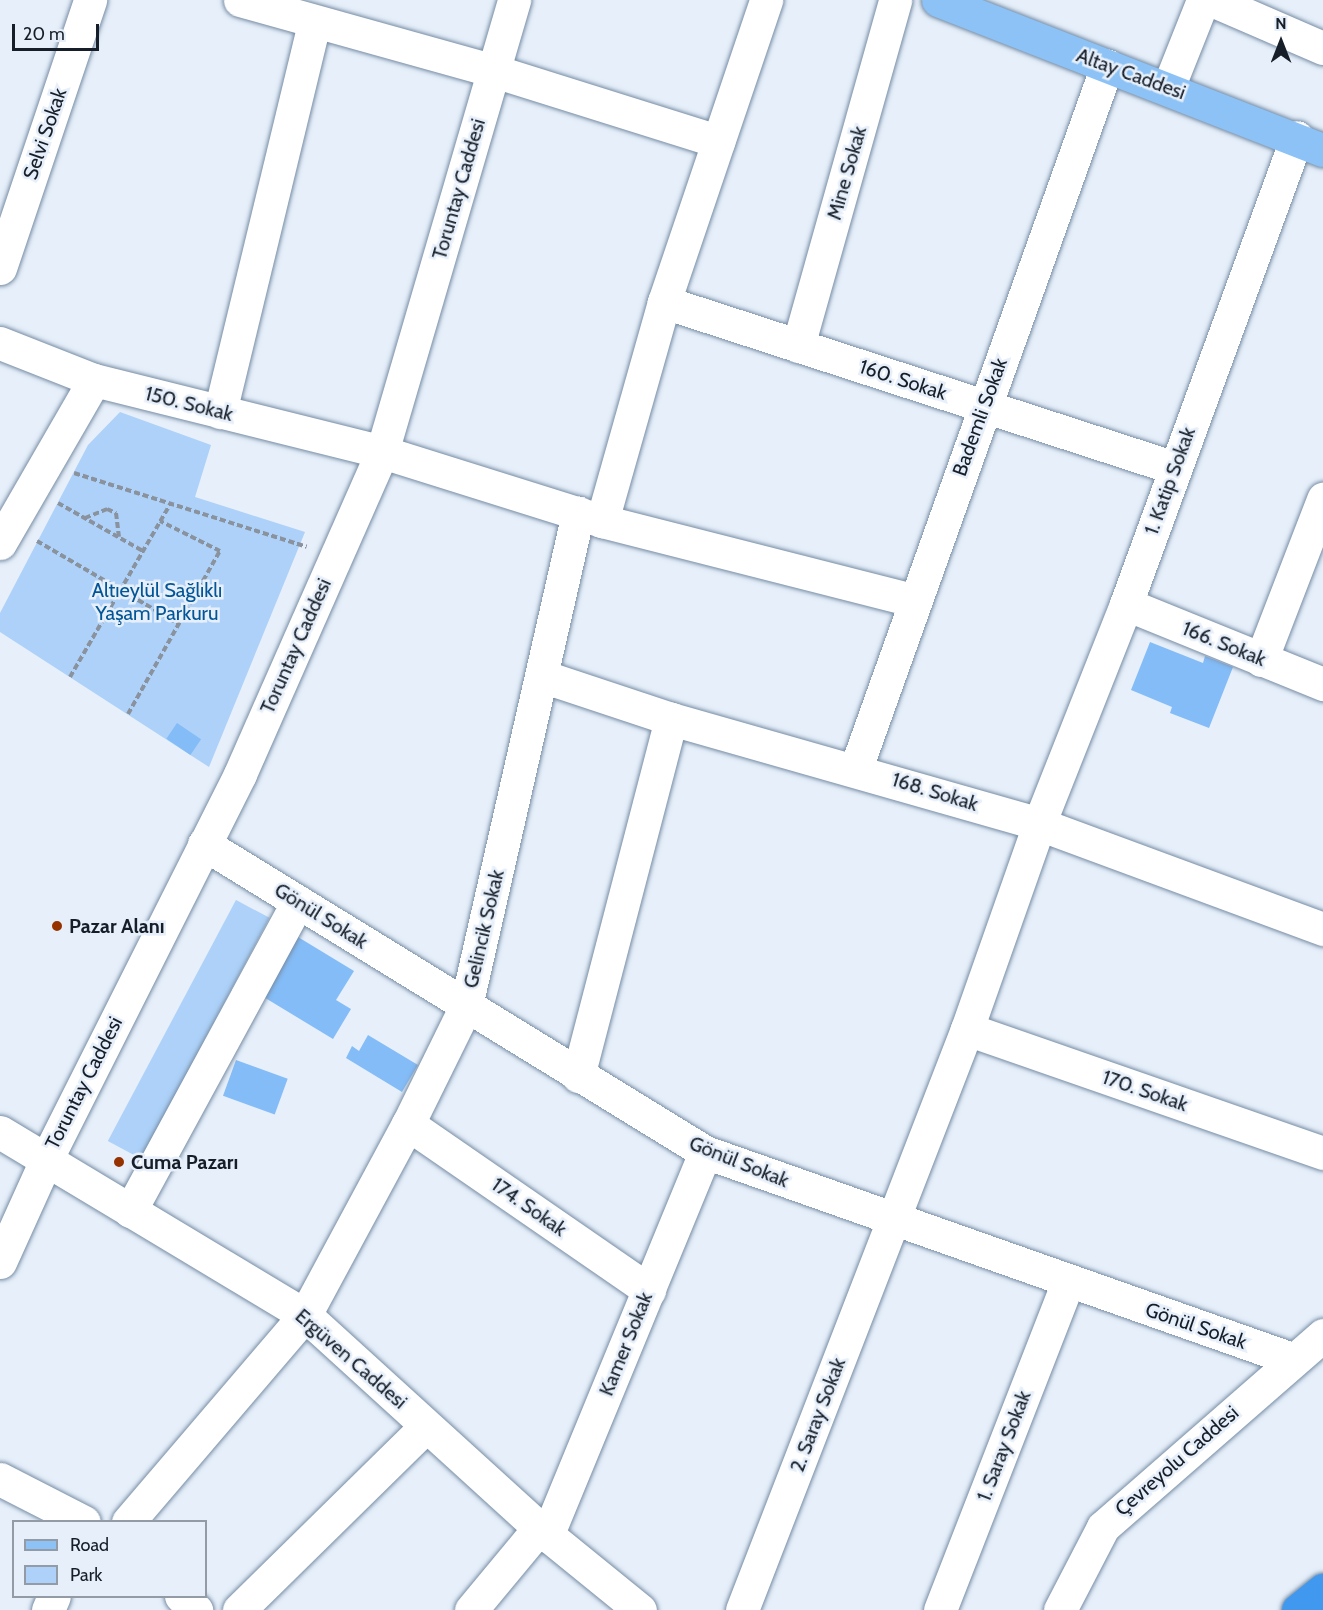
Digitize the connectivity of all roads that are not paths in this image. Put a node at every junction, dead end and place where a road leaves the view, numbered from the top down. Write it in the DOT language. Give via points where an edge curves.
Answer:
graph roads {
  1 [pos="90,0"];
  2 [pos="240,0"];
  3 [pos="514,0"];
  4 [pos="766,0"];
  5 [pos="895,0"];
  6 [pos="1203,0"];
  7 [pos="1212,0"];
  8 [pos="958,3"];
  9 [pos="314,23"];
  10 [pos="1323,48"];
  11 [pos="1107,66"];
  12 [pos="494,71"];
  13 [pos="1168,87"];
  14 [pos="718,141"];
  15 [pos="1310,143"];
  16 [pos="0,268"];
  17 [pos="664,302"];
  18 [pos="0,343"];
  19 [pos="798,346"];
  20 [pos="94,380"];
  21 [pos="983,406"];
  22 [pos="220,412"];
  23 [pos="382,452"];
  24 [pos="1175,468"];
  25 [pos="1323,498"];
  26 [pos="590,517"];
  27 [pos="1317,533"];
  28 [pos="0,543"];
  29 [pos="913,600"];
  30 [pos="1126,604"];
  31 [pos="1261,660"];
  32 [pos="542,676"];
  33 [pos="1323,684"];
  34 [pos="670,719"];
  35 [pos="856,768"];
  36 [pos="1039,824"];
  37 [pos="204,844"];
  38 [pos="298,902"];
  39 [pos="1323,929"];
  40 [pos="466,1006"];
  41 [pos="967,1029"];
  42 [pos="578,1076"];
  43 [pos="408,1124"];
  44 [pos="0,1132"];
  45 [pos="705,1152"];
  46 [pos="1323,1153"];
  47 [pos="46,1160"];
  48 [pos="130,1211"];
  49 [pos="893,1221"];
  50 [pos="0,1262"];
  51 [pos="1068,1282"];
  52 [pos="649,1290"];
  53 [pos="305,1315"];
  54 [pos="1323,1335"];
  55 [pos="1292,1359"];
  56 [pos="426,1426"];
  57 [pos="0,1479"];
  58 [pos="82,1520"];
  59 [pos="129,1520"];
  60 [pos="543,1532"];
  61 [pos="1323,1590"];
  62 [pos="183,1598"];
  63 [pos="196,1610"];
  64 [pos="239,1610"];
  65 [pos="471,1610"];
  66 [pos="640,1610"];
  67 [pos="742,1610"];
  68 [pos="940,1610"];
  69 [pos="1060,1610"];
  70 [pos="1298,1610"];
  1 -- 16 [label="street, Selvi Sokak"];
  2 -- 9 [label="street"];
  3 -- 12 [label="street, Toruntay Caddesi"];
  4 -- 14 [label="street, Gelincik Sokak"];
  5 -- 19 [label="street, Mine Sokak"];
  6 -- 13 [label="street"];
  7 -- 10 [label="street"];
  8 -- 11 [label="main road, Altay Caddesi"];
  9 -- 12 [label="street"];
  9 -- 22 [label="street"];
  11 -- 13 [label="main road, Altay Caddesi"];
  11 -- 21 [label="street, Bademli Sokak"];
  12 -- 14 [label="street"];
  12 -- 23 [label="street, Toruntay Caddesi"];
  13 -- 15 [label="main road, Altay Caddesi"];
  14 -- 17 [label="street, Gelincik Sokak"];
  15 -- 24 [label="street, 1. Katip Sokak"];
  17 -- 19 [label="street, 160. Sokak"];
  17 -- 26 [label="street, Gelincik Sokak"];
  18 -- 20 [label="street, 150. Sokak"];
  19 -- 21 [label="street, 160. Sokak"];
  20 -- 22 [label="street, 150. Sokak"];
  20 -- 28 [label="street"];
  21 -- 24 [label="street, 160. Sokak"];
  21 -- 29 [label="street, Bademli Sokak"];
  22 -- 23 [label="street, 150. Sokak"];
  23 -- 26 [label="street, 150. Sokak"];
  23 -- 37 [label="street, Toruntay Caddesi"];
  24 -- 30 [label="street, 1. Katip Sokak"];
  25 -- 27 [label="street"];
  26 -- 29 [label="street, 150. Sokak"];
  26 -- 32 [label="street, Gelincik Sokak"];
  27 -- 31 [label="street"];
  29 -- 35 [label="street, Bademli Sokak"];
  30 -- 31 [label="street, 166. Sokak"];
  30 -- 36 [label="street, 1. Katip Sokak"];
  31 -- 33 [label="street, 166. Sokak"];
  32 -- 34 [label="street, 168. Sokak"];
  32 -- 40 [label="street, Gelincik Sokak"];
  34 -- 35 [label="street, 168. Sokak"];
  34 -- 42 [label="street"];
  35 -- 36 [label="street, 168. Sokak"];
  36 -- 39 [label="street, 168. Sokak"];
  36 -- 41 [label="street, 1. Katip Sokak"];
  37 -- 38 [label="street, Gönül Sokak"];
  37 -- 47 [label="street, Toruntay Caddesi"];
  38 -- 40 [label="street, Gönül Sokak"];
  38 -- 48 [label="street"];
  40 -- 42 [label="street, Gönül Sokak"];
  40 -- 43 [label="street, Gelincik Sokak"];
  41 -- 46 [label="street, 170. Sokak"];
  41 -- 49 [label="street, 2. Saray Sokak"];
  42 -- 45 [label="street, Gönül Sokak"];
  43 -- 52 [label="street, 174. Sokak"];
  43 -- 53 [label="street, Gelincik Sokak"];
  44 -- 47 [label="street, Ergüven Caddesi"];
  45 -- 49 [label="street, Gönül Sokak"];
  45 -- 52 [label="street, Kamer Sokak"];
  47 -- 48 [label="street, Ergüven Caddesi"];
  47 -- 50 [label="street, Toruntay Caddesi"];
  48 -- 53 [label="street, Ergüven Caddesi"];
  49 -- 51 [label="street, Gönül Sokak"];
  49 -- 67 [label="street, 2. Saray Sokak"];
  51 -- 55 [label="street, Gönül Sokak"];
  51 -- 68 [label="street, 1. Saray Sokak"];
  52 -- 60 [label="street, Kamer Sokak"];
  53 -- 56 [label="street, Ergüven Caddesi"];
  53 -- 59 [label="street, Gelincik Sokak"];
  54 -- 55 [label="street, Çevreyolu Caddesi"];
  55 -- 69 [label="street, Çevreyolu Caddesi" via="1102,1527"];
  56 -- 60 [label="street, Ergüven Caddesi"];
  56 -- 64 [label="street"];
  57 -- 58 [label="street"];
  60 -- 65 [label="street, Kamer Sokak"];
  60 -- 66 [label="street, Ergüven Caddesi"];
  61 -- 70 [label="highway"];
  62 -- 63 [label="street"];
}
